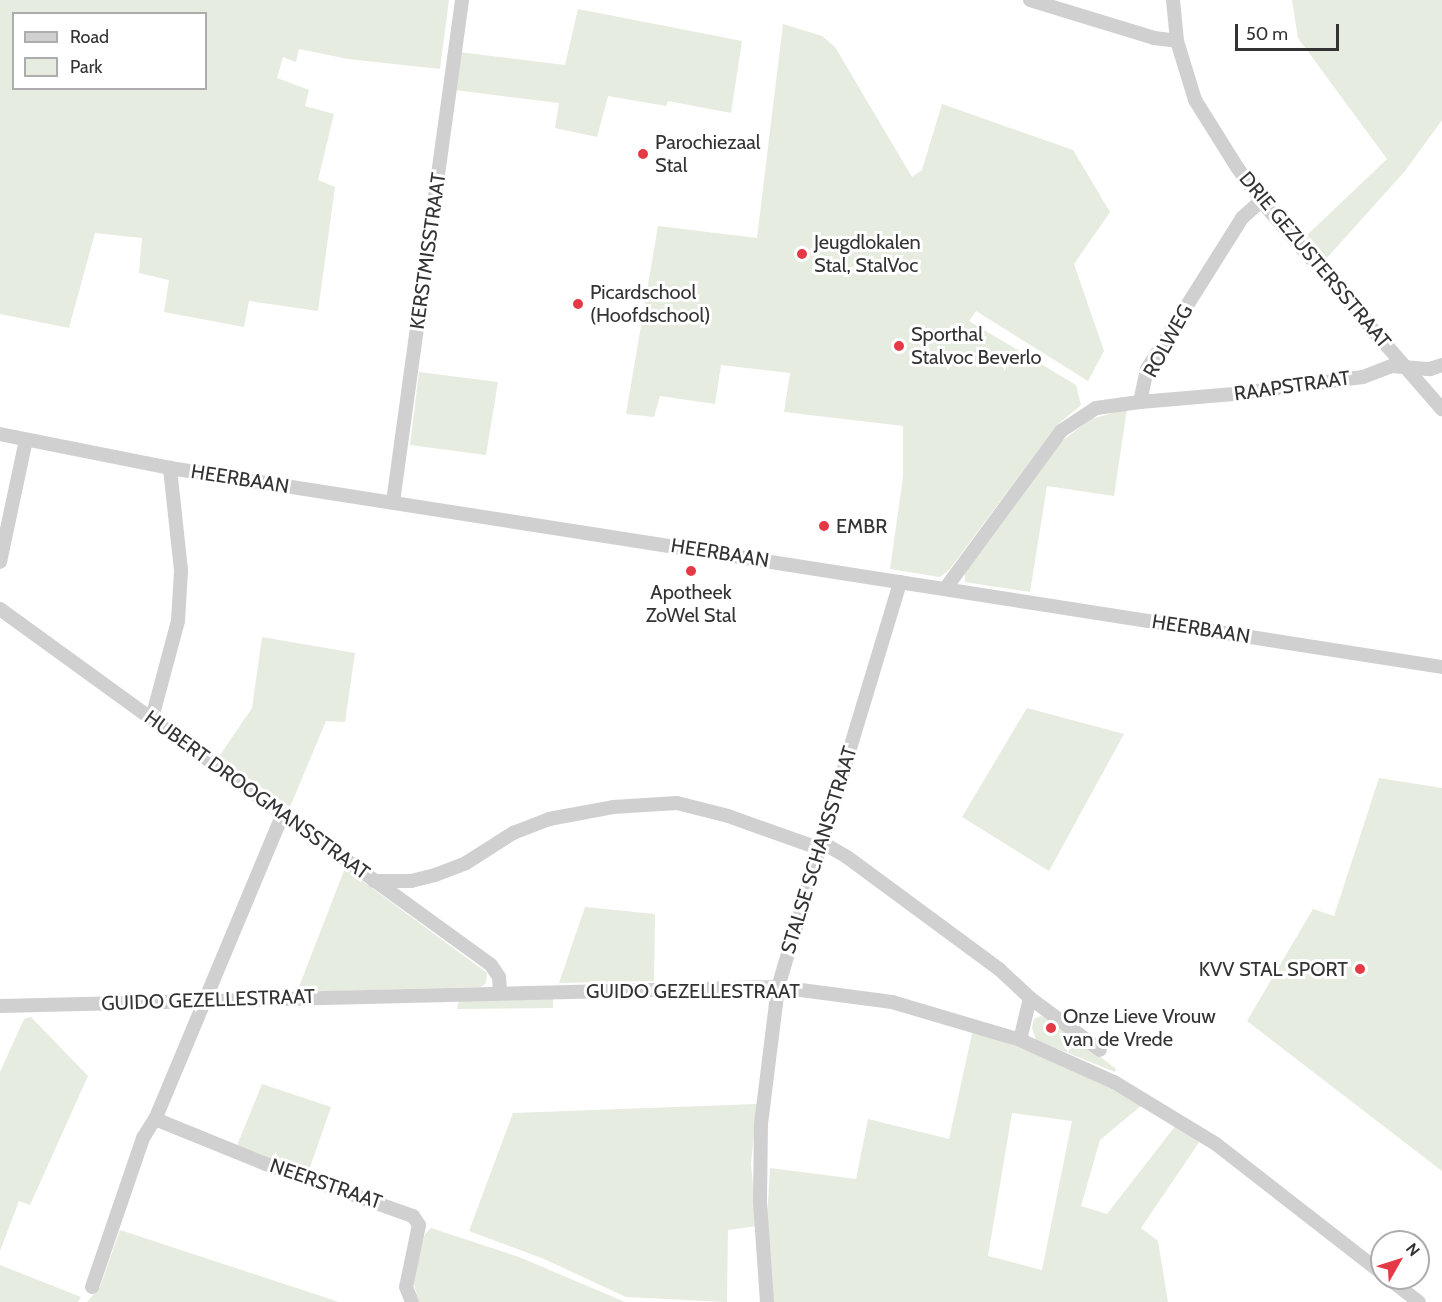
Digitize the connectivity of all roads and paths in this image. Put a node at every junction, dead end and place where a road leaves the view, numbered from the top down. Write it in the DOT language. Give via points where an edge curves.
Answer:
graph roads {
  1 [pos="462,0"];
  2 [pos="1030,0"];
  3 [pos="1173,0"];
  4 [pos="1177,41"];
  5 [pos="1261,201"];
  6 [pos="1442,365"];
  7 [pos="1407,369"];
  8 [pos="1140,402"];
  9 [pos="1442,409"];
  10 [pos="0,434"];
  11 [pos="26,440"];
  12 [pos="170,468"];
  13 [pos="393,502"];
  14 [pos="0,562"];
  15 [pos="900,582"];
  16 [pos="945,589"];
  17 [pos="0,609"];
  18 [pos="1442,667"];
  19 [pos="152,718"];
  20 [pos="282,816"];
  21 [pos="818,848"];
  22 [pos="374,881"];
  23 [pos="778,987"];
  24 [pos="500,992"];
  25 [pos="1030,998"];
  26 [pos="205,1001"];
  27 [pos="0,1006"];
  28 [pos="1020,1040"];
  29 [pos="1100,1050"];
  30 [pos="154,1119"];
  31 [pos="1370,1264"];
  32 [pos="92,1287"];
  33 [pos="1404,1290"];
  34 [pos="412,1302"];
  35 [pos="767,1302"];
  36 [pos="1419,1302"];
  1 -- 13 [label="street, KERSTMISSTRAAT"];
  2 -- 4 [label="street" via="1154,38"];
  3 -- 4 [label="street, DRIE GEZUSTERSSTRAAT"];
  4 -- 5 [label="street, DRIE GEZUSTERSSTRAAT" via="1195,100"];
  5 -- 7 [label="street, DRIE GEZUSTERSSTRAAT"];
  5 -- 8 [label="street, ROLWEG" via="1242,218 1148,369"];
  6 -- 7 [label="street, RAAPSTRAAT"];
  7 -- 8 [label="street, RAAPSTRAAT" via="1392,366 1363,377"];
  7 -- 9 [label="street, DRIE GEZUSTERSSTRAAT"];
  8 -- 16 [label="street, ROLWEG" via="1096,408 1061,431"];
  10 -- 11 [label="street, HEERBAAN"];
  11 -- 12 [label="street, HEERBAAN"];
  11 -- 14 [label="street"];
  12 -- 13 [label="street, HEERBAAN"];
  12 -- 19 [label="street" via="181,570 178,621"];
  13 -- 15 [label="street, HEERBAAN"];
  15 -- 16 [label="street, HEERBAAN"];
  15 -- 21 [label="street, STALSE SCHANSSTRAAT"];
  16 -- 18 [label="street, HEERBAAN"];
  17 -- 19 [label="street, HUBERT DROOGMANSSTRAAT"];
  19 -- 20 [label="street, HUBERT DROOGMANSSTRAAT"];
  20 -- 22 [label="street, HUBERT DROOGMANSSTRAAT"];
  20 -- 26 [label="street"];
  21 -- 22 [label="street" via="728,816 677,803 649,802 549,819 513,832 466,863 435,875 411,881"];
  21 -- 23 [label="street, STALSE SCHANSSTRAAT"];
  21 -- 25 [label="street" via="828,846 847,857 1000,970"];
  22 -- 24 [label="street, HUBERT DROOGMANSSTRAAT" via="491,965 499,977"];
  23 -- 24 [label="street, GUIDO GEZELLESTRAAT"];
  23 -- 28 [label="street, GUIDO GEZELLESTRAAT" via="892,1002"];
  23 -- 35 [label="street, STALSE SCHANSSTRAAT" via="761,1124 760,1201"];
  24 -- 26 [label="street, GUIDO GEZELLESTRAAT"];
  25 -- 28 [label="street"];
  25 -- 29 [label="street"];
  26 -- 27 [label="street, GUIDO GEZELLESTRAAT"];
  26 -- 30 [label="street"];
  28 -- 31 [label="street, GUIDO GEZELLESTRAAT" via="1114,1082 1216,1144"];
  30 -- 32 [label="street" via="143,1138"];
  30 -- 34 [label="street, NEERSTRAAT" via="413,1216 419,1225 406,1287"];
  33 -- 36 [label="street"];
}
